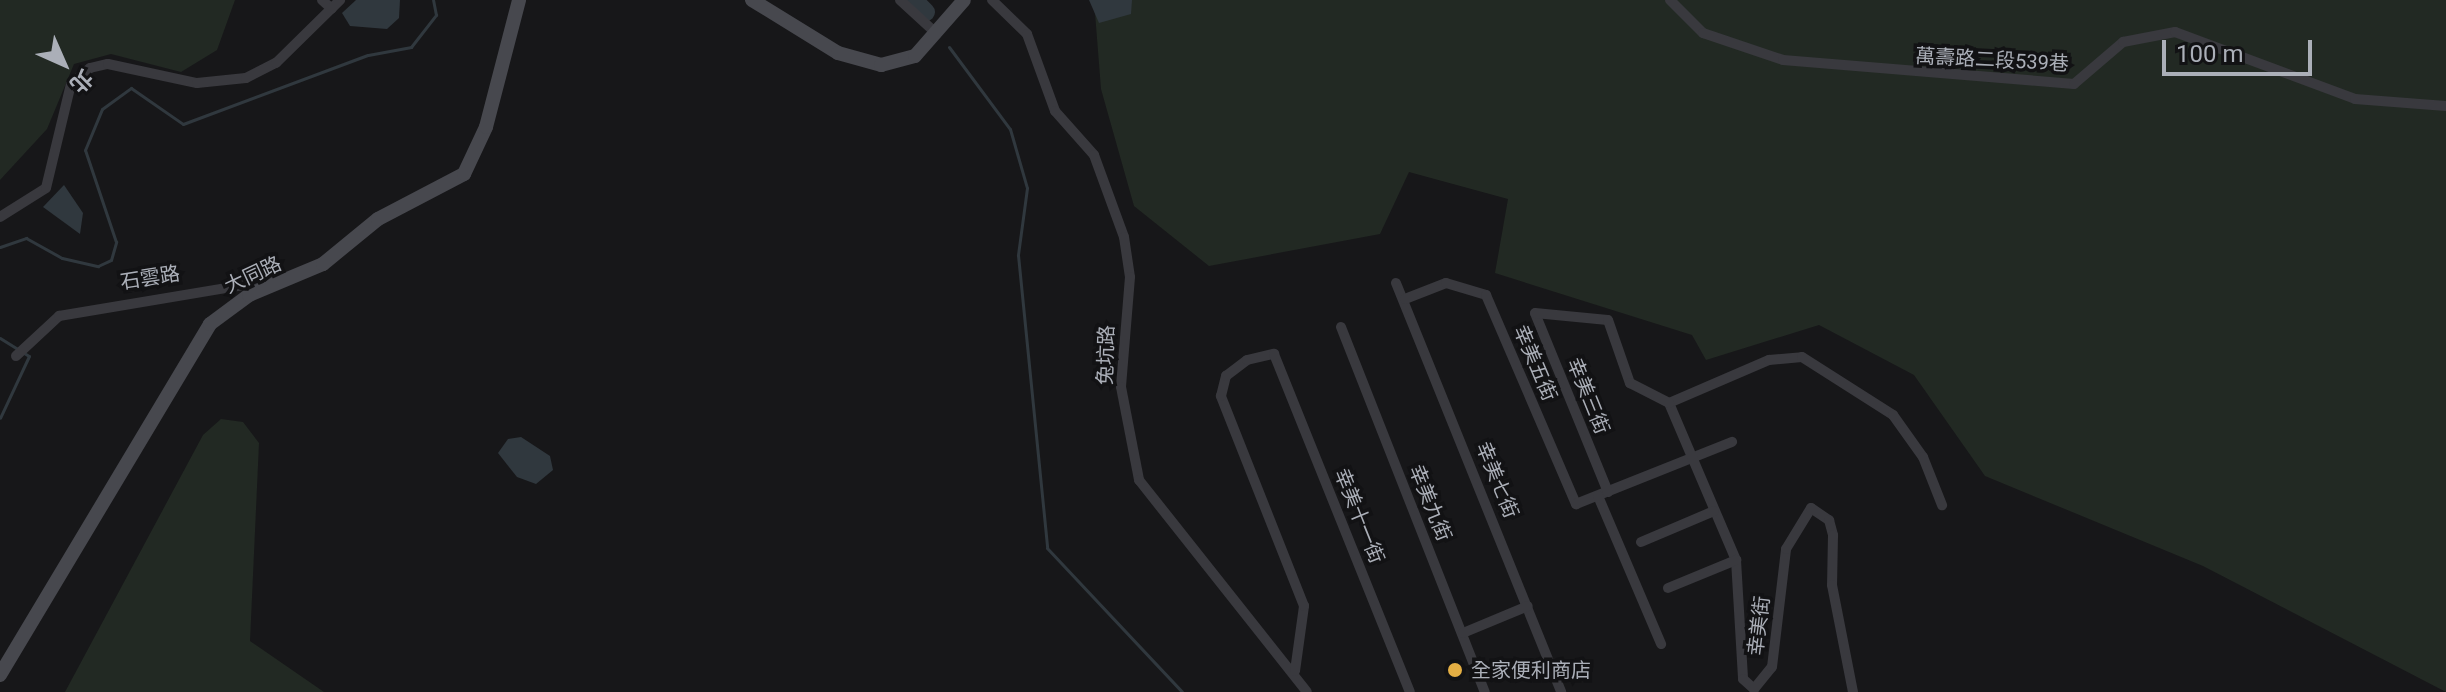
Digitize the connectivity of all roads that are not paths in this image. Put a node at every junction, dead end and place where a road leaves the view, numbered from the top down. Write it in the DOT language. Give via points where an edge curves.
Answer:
graph roads {
  1 [pos="322,0"];
  2 [pos="340,0"];
  3 [pos="519,0"];
  4 [pos="752,0"];
  5 [pos="900,0"];
  6 [pos="964,0"];
  7 [pos="992,0"];
  8 [pos="1670,0"];
  9 [pos="332,9"];
  10 [pos="937,34"];
  11 [pos="2446,106"];
  12 [pos="0,217"];
  13 [pos="290,279"];
  14 [pos="1396,283"];
  15 [pos="1405,299"];
  16 [pos="1341,327"];
  17 [pos="16,356"];
  18 [pos="1669,403"];
  19 [pos="1732,442"];
  20 [pos="1692,459"];
  21 [pos="1603,494"];
  22 [pos="1942,505"];
  23 [pos="1714,511"];
  24 [pos="1641,542"];
  25 [pos="1736,560"];
  26 [pos="1668,588"];
  27 [pos="1528,606"];
  28 [pos="1463,633"];
  29 [pos="1661,644"];
  30 [pos="1295,671"];
  31 [pos="0,675"];
  32 [pos="1307,692"];
  33 [pos="1410,692"];
  34 [pos="1485,692"];
  35 [pos="1561,692"];
  36 [pos="1853,692"];
  1 -- 9 [label="street"];
  2 -- 9 [label="street"];
  3 -- 13 [label="street, 大同路" via="486,127 464,174 378,219 342,253"];
  4 -- 10 [label="street" via="838,53 881,65 915,56"];
  5 -- 10 [label="street"];
  6 -- 10 [label="street"];
  7 -- 30 [label="street, 兔坑路" via="1027,34 1055,111 1094,155 1124,237 1130,277 1121,387 1135,471 1218,585"];
  8 -- 11 [label="street, 萬壽路二段539巷" via="1703,33 1783,60 2074,84 2123,42 2175,32 2355,99"];
  9 -- 12 [label="street" via="276,63 246,78 197,83 108,64 90,68 71,84 46,188"];
  13 -- 17 [label="street, 石雲路" via="128,299 48,321"];
  13 -- 31 [label="street, 大同路" via="227,309 200,335"];
  14 -- 15 [label="street, 幸美七街"];
  15 -- 21 [label="street, 幸美五街" via="1446,283 1486,295 1576,504"];
  15 -- 27 [label="street, 幸美七街"];
  16 -- 28 [label="street, 幸美九街"];
  18 -- 20 [label="street, 幸美街"];
  18 -- 21 [label="street, 幸美三街" via="1630,383 1608,320 1535,313"];
  18 -- 22 [label="street" via="1769,360 1802,357 1893,415 1923,457"];
  19 -- 20 [label="street"];
  20 -- 21 [label="street"];
  20 -- 23 [label="street, 幸美街"];
  21 -- 29 [label="street, 幸美三街"];
  23 -- 24 [label="street"];
  23 -- 25 [label="street, 幸美街"];
  25 -- 26 [label="street"];
  25 -- 36 [label="street, 幸美街" via="1742,582 1737,653 1743,679 1754,689 1772,667 1793,533 1811,508 1829,520 1832,585"];
  27 -- 28 [label="street"];
  27 -- 35 [label="street, 幸美七街"];
  28 -- 34 [label="street, 幸美九街"];
  30 -- 32 [label="street, 兔坑路"];
  30 -- 33 [label="street, 幸美十一街" via="1304,606 1221,396 1226,376 1247,360 1274,354"];
}
